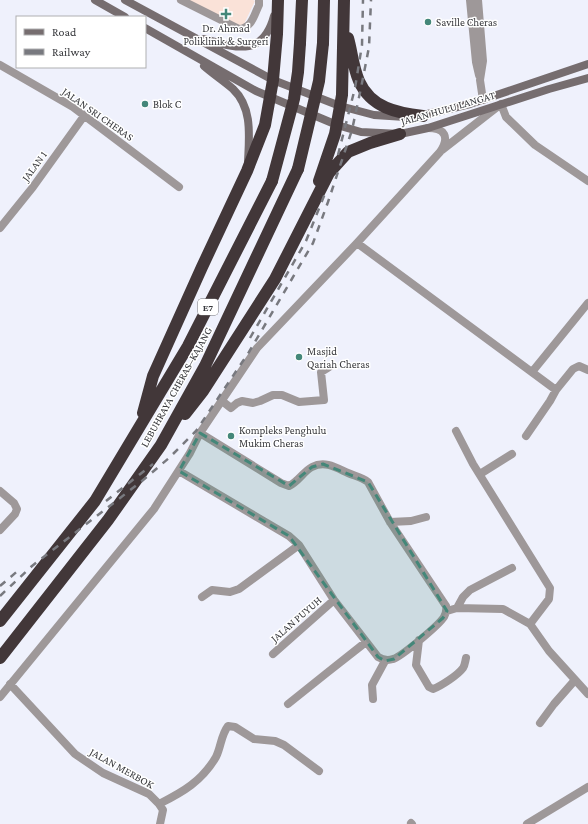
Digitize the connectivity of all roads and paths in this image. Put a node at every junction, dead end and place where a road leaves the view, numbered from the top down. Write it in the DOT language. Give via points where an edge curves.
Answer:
graph roads {
  1 [pos="95,0"];
  2 [pos="125,0"];
  3 [pos="180,0"];
  4 [pos="302,0"];
  5 [pos="324,0"];
  6 [pos="344,0"];
  7 [pos="470,0"];
  8 [pos="478,0"];
  9 [pos="259,1"];
  10 [pos="278,1"];
  11 [pos="124,16"];
  12 [pos="344,24"];
  13 [pos="146,29"];
  14 [pos="188,34"];
  15 [pos="181,49"];
  16 [pos="588,64"];
  17 [pos="0,65"];
  18 [pos="588,78"];
  19 [pos="273,80"];
  20 [pos="480,80"];
  21 [pos="270,97"];
  22 [pos="483,100"];
  23 [pos="501,104"];
  24 [pos="340,106"];
  25 [pos="84,116"];
  26 [pos="424,116"];
  27 [pos="337,125"];
  28 [pos="428,128"];
  29 [pos="400,134"];
  30 [pos="440,152"];
  31 [pos="247,171"];
  32 [pos="588,181"];
  33 [pos="180,187"];
  34 [pos="307,214"];
  35 [pos="0,228"];
  36 [pos="356,243"];
  37 [pos="588,303"];
  38 [pos="329,367"];
  39 [pos="588,370"];
  40 [pos="532,372"];
  41 [pos="556,390"];
  42 [pos="222,401"];
  43 [pos="138,430"];
  44 [pos="456,431"];
  45 [pos="200,434"];
  46 [pos="526,436"];
  47 [pos="161,445"];
  48 [pos="512,454"];
  49 [pos="179,471"];
  50 [pos="480,474"];
  51 [pos="0,491"];
  52 [pos="426,517"];
  53 [pos="390,522"];
  54 [pos="0,530"];
  55 [pos="299,545"];
  56 [pos="512,568"];
  57 [pos="202,597"];
  58 [pos="334,600"];
  59 [pos="457,608"];
  60 [pos="447,611"];
  61 [pos="0,621"];
  62 [pos="530,624"];
  63 [pos="419,640"];
  64 [pos="366,642"];
  65 [pos="273,654"];
  66 [pos="0,658"];
  67 [pos="466,658"];
  68 [pos="385,661"];
  69 [pos="575,680"];
  70 [pos="10,684"];
  71 [pos="588,694"];
  72 [pos="0,697"];
  73 [pos="373,699"];
  74 [pos="288,704"];
  75 [pos="540,723"];
  76 [pos="319,771"];
  77 [pos="588,787"];
  78 [pos="159,804"];
  79 [pos="531,823"];
  80 [pos="160,824"];
  1 -- 11 [label="main road"];
  2 -- 14 [label="main road"];
  3 -- 9 [label="street" via="239,29 249,24"];
  4 -- 43 [label="highway, LEBUHRAYA CHERAS–KAJANG / E7, bridge" via="294,99 272,181 188,346"];
  5 -- 47 [label="highway, LEBUHRAYA CHERAS–KAJANG / E7, bridge" via="319,81 298,168 205,366"];
  6 -- 12 [label="highway"];
  7 -- 20 [label="street"];
  8 -- 20 [label="street" via="483,61"];
  10 -- 14 [label="main road" via="266,37 253,45 235,46"];
  10 -- 19 [label="highway"];
  12 -- 24 [label="highway"];
  12 -- 26 [label="highway" via="359,81 371,98 390,110"];
  13 -- 15 [label="main road"];
  14 -- 19 [label="main road, JALAN HULU LANGAT"];
  15 -- 21 [label="main road, JALAN HULU LANGAT"];
  15 -- 31 [label="main road" via="234,90 242,101 249,124"];
  16 -- 22 [label="main road, JALAN HULU LANGAT"];
  17 -- 25 [label="street, JALAN SRI CHERAS"];
  18 -- 23 [label="main road, JALAN HULU LANGAT"];
  19 -- 21 [label="highway"];
  19 -- 24 [label="main road, JALAN HULU LANGAT"];
  20 -- 22 [label="street"];
  21 -- 27 [label="main road, JALAN HULU LANGAT"];
  21 -- 31 [label="highway" via="265,125"];
  22 -- 26 [label="main road, JALAN HULU LANGAT"];
  23 -- 28 [label="main road, JALAN HULU LANGAT"];
  23 -- 30 [label="street"];
  23 -- 32 [label="street" via="506,117 535,145"];
  24 -- 26 [label="main road, JALAN HULU LANGAT" via="374,116"];
  24 -- 27 [label="highway"];
  25 -- 33 [label="street, JALAN SRI CHERAS"];
  25 -- 35 [label="street, JALAN 1"];
  27 -- 29 [label="main road, JALAN HULU LANGAT" via="361,132"];
  27 -- 34 [label="highway"];
  28 -- 29 [label="main road, JALAN HULU LANGAT"];
  28 -- 30 [label="street" via="436,128 446,139"];
  29 -- 34 [label="highway" via="348,152 329,173"];
  30 -- 36 [label="street"];
  31 -- 43 [label="highway" via="153,376"];
  34 -- 47 [label="highway" via="275,279 203,391"];
  36 -- 40 [label="street"];
  36 -- 42 [label="street" via="257,348"];
  37 -- 40 [label="street"];
  38 -- 42 [label="street" via="321,372 324,400 299,402 282,395 273,395 260,401 242,401 230,408"];
  39 -- 41 [label="street" via="579,366 573,369"];
  40 -- 41 [label="street"];
  41 -- 46 [label="street"];
  42 -- 45 [label="street"];
  43 -- 61 [label="highway, LEBUHRAYA CHERAS–KAJANG / E7" via="95,501"];
  44 -- 50 [label="street"];
  45 -- 49 [label="street"];
  45 -- 53 [label="street" via="289,486 312,467 323,464 363,478 368,482"];
  47 -- 66 [label="highway, LEBUHRAYA CHERAS–KAJANG / E7" via="108,520"];
  48 -- 50 [label="street"];
  49 -- 55 [label="street" via="289,536"];
  49 -- 70 [label="street" via="154,508"];
  50 -- 62 [label="street" via="550,588 549,599"];
  51 -- 54 [label="street" via="17,509"];
  52 -- 53 [label="street"];
  53 -- 60 [label="street"];
  55 -- 57 [label="street" via="239,589 230,592 212,590"];
  55 -- 58 [label="street"];
  56 -- 59 [label="street" via="470,590"];
  58 -- 64 [label="street"];
  58 -- 65 [label="street, JALAN PUYUH"];
  59 -- 60 [label="street"];
  59 -- 62 [label="street" via="503,609"];
  60 -- 63 [label="street"];
  62 -- 69 [label="street" via="549,651"];
  63 -- 67 [label="street" via="416,664 433,689 460,672"];
  63 -- 68 [label="street" via="394,659"];
  64 -- 68 [label="street" via="378,657"];
  64 -- 74 [label="street"];
  68 -- 73 [label="street" via="372,684"];
  69 -- 71 [label="street"];
  69 -- 75 [label="street"];
  70 -- 72 [label="street"];
  70 -- 78 [label="street, JALAN MERBOK" via="75,754 103,773 149,794"];
  76 -- 78 [label="street" via="284,745 248,737 235,727 228,726 216,757 202,776 185,791"];
  77 -- 79 [label="street"];
  78 -- 80 [label="street, JALAN MERBOK" via="163,810"];
}
